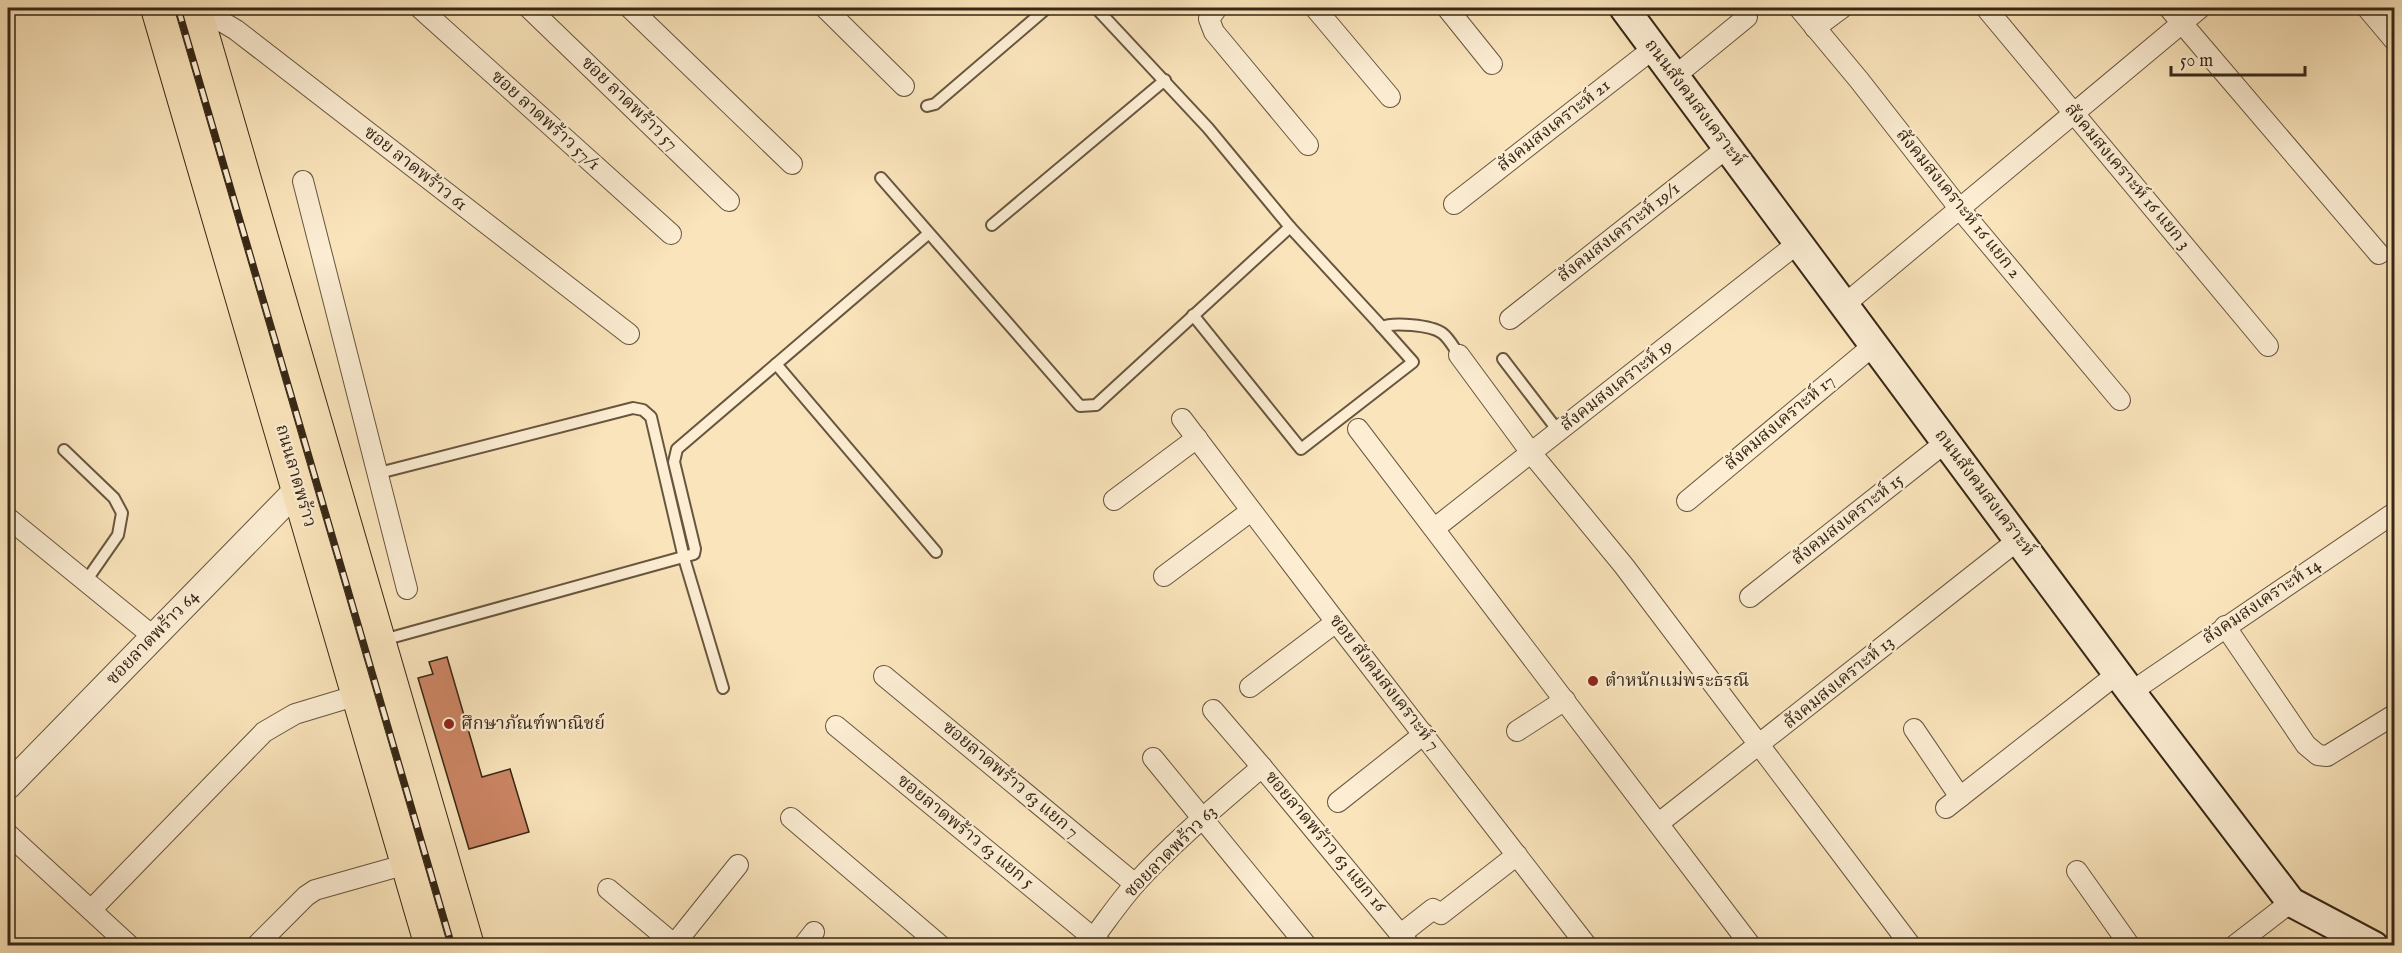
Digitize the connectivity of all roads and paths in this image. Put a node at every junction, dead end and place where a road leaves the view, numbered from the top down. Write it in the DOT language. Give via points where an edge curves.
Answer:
graph roads {
  1 [pos="158,8"];
  2 [pos="197,8"];
  3 [pos="420,8"];
  4 [pos="529,8"];
  5 [pos="630,8"];
  6 [pos="825,8"];
  7 [pos="1047,8"];
  8 [pos="1096,8"];
  9 [pos="1217,8"];
  10 [pos="1315,8"];
  11 [pos="1447,8"];
  12 [pos="1624,8"];
  13 [pos="1799,8"];
  14 [pos="1842,8"];
  15 [pos="1986,8"];
  16 [pos="2200,8"];
  17 [pos="2367,8"];
  18 [pos="2175,15"];
  19 [pos="1747,17"];
  20 [pos="1815,28"];
  21 [pos="2394,40"];
  22 [pos="1654,48"];
  23 [pos="1492,64"];
  24 [pos="1674,76"];
  25 [pos="1165,80"];
  26 [pos="904,86"];
  27 [pos="1390,97"];
  28 [pos="927,106"];
  29 [pos="2073,112"];
  30 [pos="1308,145"];
  31 [pos="1728,147"];
  32 [pos="792,164"];
  33 [pos="881,178"];
  34 [pos="303,181"];
  35 [pos="729,201"];
  36 [pos="1454,204"];
  37 [pos="1959,208"];
  38 [pos="992,225"];
  39 [pos="1290,227"];
  40 [pos="671,234"];
  41 [pos="928,234"];
  42 [pos="1798,243"];
  43 [pos="2379,254"];
  44 [pos="1844,305"];
  45 [pos="1193,315"];
  46 [pos="1510,319"];
  47 [pos="1380,325"];
  48 [pos="629,334"];
  49 [pos="1874,345"];
  50 [pos="2268,346"];
  51 [pos="1459,355"];
  52 [pos="1503,359"];
  53 [pos="776,364"];
  54 [pos="2120,400"];
  55 [pos="1182,419"];
  56 [pos="1358,429"];
  57 [pos="1559,432"];
  58 [pos="1197,438"];
  59 [pos="1946,442"];
  60 [pos="64,450"];
  61 [pos="1532,454"];
  62 [pos="379,473"];
  63 [pos="331,477"];
  64 [pos="298,489"];
  65 [pos="1114,500"];
  66 [pos="1687,501"];
  67 [pos="1251,511"];
  68 [pos="2394,513"];
  69 [pos="8,518"];
  70 [pos="1435,528"];
  71 [pos="2018,540"];
  72 [pos="936,552"];
  73 [pos="684,558"];
  74 [pos="1164,576"];
  75 [pos="86,581"];
  76 [pos="406,589"];
  77 [pos="1750,597"];
  78 [pos="1336,622"];
  79 [pos="2225,627"];
  80 [pos="154,637"];
  81 [pos="379,641"];
  82 [pos="884,676"];
  83 [pos="2124,683"];
  84 [pos="723,687"];
  85 [pos="1250,687"];
  86 [pos="358,695"];
  87 [pos="1565,700"];
  88 [pos="1213,710"];
  89 [pos="2394,715"];
  90 [pos="836,726"];
  91 [pos="1914,729"];
  92 [pos="1517,731"];
  93 [pos="1424,734"];
  94 [pos="1759,747"];
  95 [pos="1153,758"];
  96 [pos="1262,767"];
  97 [pos="8,786"];
  98 [pos="1338,802"];
  99 [pos="791,818"];
  100 [pos="1203,818"];
  101 [pos="1659,824"];
  102 [pos="8,834"];
  103 [pos="1517,855"];
  104 [pos="407,864"];
  105 [pos="738,865"];
  106 [pos="2077,872"];
  107 [pos="1135,884"];
  108 [pos="609,889"];
  109 [pos="2291,902"];
  110 [pos="92,909"];
  111 [pos="1405,940"];
  112 [pos="1094,943"];
  113 [pos="130,945"];
  114 [pos="256,945"];
  115 [pos="431,945"];
  116 [pos="468,945"];
  117 [pos="674,945"];
  118 [pos="941,945"];
  119 [pos="1307,945"];
  120 [pos="1587,945"];
  121 [pos="1751,945"];
  122 [pos="1911,945"];
  123 [pos="2130,945"];
  124 [pos="2235,945"];
  125 [pos="2374,945"];
  1 -- 64 [label="main road, ถนนลาดพร้าว"];
  2 -- 48 [label="street, ซอย ลาดพร้าว 61" via="236,30"];
  2 -- 63 [label="main road, ถนนลาดพร้าว"];
  3 -- 40 [label="street, ซอย ลาดพร้าว 57/1"];
  4 -- 35 [label="street, ซอย ลาดพร้าว 57"];
  5 -- 32 [label="street"];
  6 -- 26 [label="street"];
  7 -- 28 [label="lane" via="935,104"];
  8 -- 25 [label="lane"];
  9 -- 30 [label="street" via="1209,19 1214,32"];
  10 -- 27 [label="street"];
  11 -- 23 [label="street"];
  12 -- 22 [label="main road, ถนนสังคมสงเคราะห์"];
  13 -- 20 [label="street, สังคมสงเคราะห์ 16 แยก 2"];
  14 -- 20 [label="street"];
  15 -- 29 [label="street, สังคมสงเคราะห์ 16 แยก 3"];
  16 -- 18 [label="street"];
  17 -- 21 [label="street"];
  18 -- 29 [label="street"];
  18 -- 43 [label="street"];
  19 -- 24 [label="street"];
  20 -- 37 [label="street, สังคมสงเคราะห์ 16 แยก 2"];
  22 -- 24 [label="main road, ถนนสังคมสงเคราะห์"];
  22 -- 36 [label="street, สังคมสงเคราะห์ 21"];
  24 -- 31 [label="main road, ถนนสังคมสงเคราะห์"];
  25 -- 38 [label="lane"];
  25 -- 39 [label="lane"];
  29 -- 37 [label="street"];
  29 -- 50 [label="street, สังคมสงเคราะห์ 16 แยก 3"];
  31 -- 42 [label="main road, ถนนสังคมสงเคราะห์"];
  31 -- 46 [label="street, สังคมสงเคราะห์ 19/1"];
  33 -- 41 [label="lane"];
  34 -- 62 [label="street"];
  37 -- 44 [label="street"];
  37 -- 54 [label="street, สังคมสงเคราะห์ 16 แยก 2"];
  39 -- 45 [label="lane"];
  39 -- 47 [label="lane"];
  41 -- 45 [label="lane" via="1080,406 1096,405"];
  41 -- 53 [label="lane"];
  42 -- 44 [label="main road, ถนนสังคมสงเคราะห์"];
  42 -- 57 [label="street, สังคมสงเคราะห์ 19"];
  44 -- 49 [label="main road, ถนนสังคมสงเคราะห์"];
  45 -- 47 [label="lane" via="1301,449 1413,362"];
  47 -- 51 [label="lane" via="1404,324 1438,331"];
  49 -- 59 [label="main road, ถนนสังคมสงเคราะห์"];
  49 -- 66 [label="street, สังคมสงเคราะห์ 17"];
  51 -- 61 [label="street"];
  52 -- 57 [label="lane"];
  53 -- 72 [label="lane"];
  53 -- 73 [label="lane" via="677,448 675,462 695,549 694,554"];
  55 -- 58 [label="street, ซอย สังคมสงเคราะห์ 7"];
  56 -- 70 [label="street"];
  57 -- 61 [label="street, สังคมสงเคราะห์ 19"];
  58 -- 65 [label="street"];
  58 -- 67 [label="street, ซอย สังคมสงเคราะห์ 7"];
  59 -- 71 [label="main road, ถนนสังคมสงเคราะห์"];
  59 -- 77 [label="street, สังคมสงเคราะห์ 15"];
  60 -- 75 [label="lane" via="114,498 122,513 118,535"];
  61 -- 70 [label="street, สังคมสงเคราะห์ 19"];
  61 -- 94 [label="street" via="1624,566"];
  62 -- 73 [label="lane" via="633,408 643,410 651,417"];
  62 -- 76 [label="street"];
  63 -- 64 [label="main road"];
  63 -- 81 [label="main road, ถนนลาดพร้าว"];
  64 -- 80 [label="street, ซอยลาดพร้าว 64"];
  64 -- 86 [label="main road, ถนนลาดพร้าว"];
  67 -- 74 [label="street"];
  67 -- 78 [label="street, ซอย สังคมสงเคราะห์ 7"];
  68 -- 79 [label="street, สังคมสงเคราะห์ 14"];
  69 -- 75 [label="street"];
  70 -- 87 [label="street"];
  71 -- 83 [label="main road, ถนนสังคมสงเคราะห์"];
  71 -- 94 [label="street, สังคมสงเคราะห์ 13"];
  73 -- 81 [label="lane"];
  73 -- 84 [label="lane"];
  75 -- 80 [label="street"];
  78 -- 85 [label="street"];
  78 -- 93 [label="street, ซอย สังคมสงเคราะห์ 7"];
  79 -- 83 [label="street, สังคมสงเคราะห์ 14"];
  79 -- 89 [label="street" via="2306,745 2318,755 2327,756"];
  80 -- 97 [label="street, ซอยลาดพร้าว 64"];
  81 -- 116 [label="main road, ถนนลาดพร้าว"];
  82 -- 107 [label="street, ซอยลาดพร้าว 63 แยก 7"];
  83 -- 91 [label="street, สังคมสงเคราะห์ 14" via="1953,803"];
  83 -- 109 [label="main road, ถนนสังคมสงเคราะห์"];
  86 -- 104 [label="main road, ถนนลาดพร้าว"];
  86 -- 110 [label="street" via="295,714 264,732"];
  87 -- 92 [label="street"];
  87 -- 101 [label="street"];
  88 -- 96 [label="street, ซอยลาดพร้าว 63 แยก 16"];
  90 -- 112 [label="street, ซอยลาดพร้าว 63 แยก 5"];
  93 -- 98 [label="street"];
  93 -- 103 [label="street, ซอย สังคมสงเคราะห์ 7"];
  94 -- 101 [label="street, สังคมสงเคราะห์ 13"];
  94 -- 122 [label="street"];
  95 -- 100 [label="street"];
  96 -- 100 [label="street, ซอยลาดพร้าว 63"];
  96 -- 111 [label="street, ซอยลาดพร้าว 63 แยก 16"];
  99 -- 118 [label="street"];
  100 -- 107 [label="street, ซอยลาดพร้าว 63"];
  100 -- 119 [label="street"];
  101 -- 121 [label="street"];
  102 -- 110 [label="street"];
  103 -- 111 [label="street" via="1441,915 1433,909"];
  103 -- 120 [label="street, ซอย สังคมสงเคราะห์ 7"];
  104 -- 114 [label="street" via="315,890"];
  104 -- 115 [label="main road, ถนนลาดพร้าว"];
  105 -- 117 [label="street"];
  106 -- 123 [label="street"];
  107 -- 112 [label="street, ซอยลาดพร้าว 63"];
  108 -- 117 [label="street"];
  109 -- 124 [label="street"];
  109 -- 125 [label="main road, ถนนสังคมสงเคราะห์"];
  110 -- 113 [label="street"];
}
